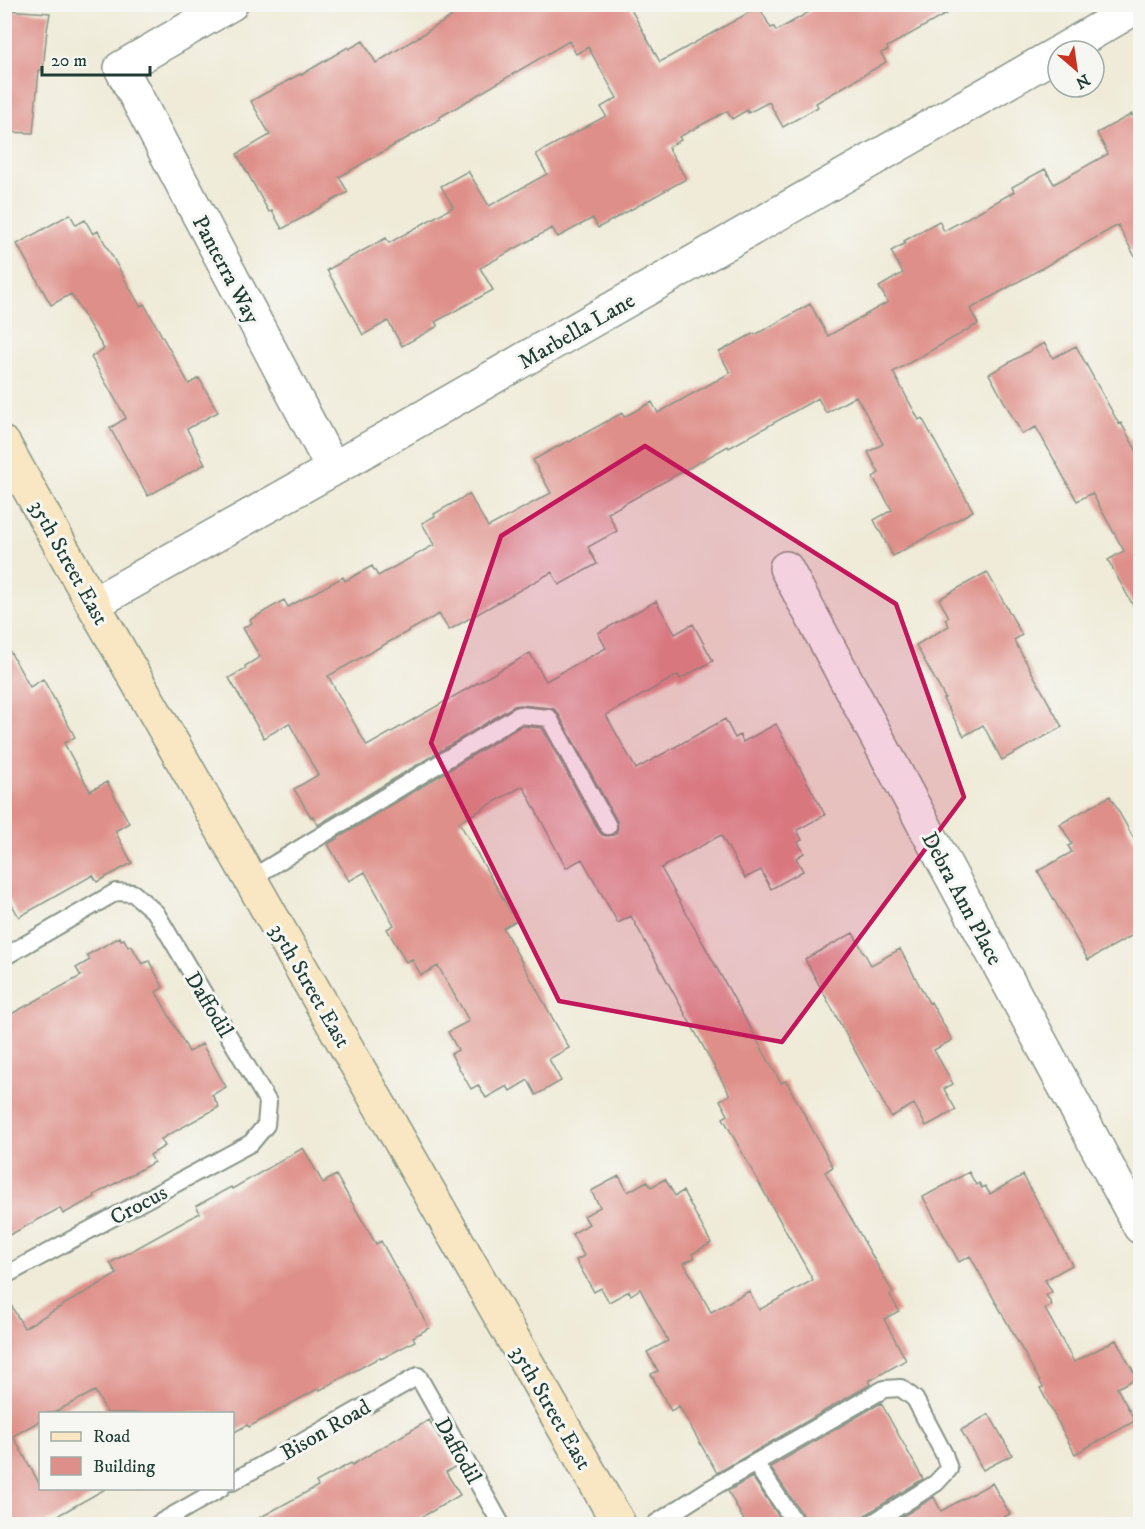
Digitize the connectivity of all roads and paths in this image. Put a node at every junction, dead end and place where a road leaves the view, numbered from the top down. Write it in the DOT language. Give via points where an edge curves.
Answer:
graph roads {
  1 [pos="231,4"];
  2 [pos="1140,5"];
  3 [pos="1081,39"];
  4 [pos="1046,59"];
  5 [pos="4,444"];
  6 [pos="333,470"];
  7 [pos="786,568"];
  8 [pos="93,604"];
  9 [pos="608,826"];
  10 [pos="250,879"];
  11 [pos="4,957"];
  12 [pos="266,1125"];
  13 [pos="1140,1227"];
  14 [pos="4,1276"];
  15 [pos="418,1376"];
  16 [pos="755,1463"];
  17 [pos="234,1481"];
  18 [pos="218,1490"];
  19 [pos="158,1524"];
  20 [pos="501,1524"];
  21 [pos="619,1524"];
  22 [pos="655,1524"];
  23 [pos="796,1524"];
  24 [pos="870,1524"];
  1 -- 6 [label="street, Panterra Way" via="121,68"];
  2 -- 3 [label="street, Marbella Lane"];
  4 -- 6 [label="street, Marbella Lane"];
  5 -- 8 [label="street, 35th Street East"];
  6 -- 8 [label="street, Marbella Lane"];
  7 -- 13 [label="street, Debra Ann Place"];
  8 -- 10 [label="street, 35th Street East"];
  9 -- 10 [label="lane" via="549,718 519,716"];
  10 -- 21 [label="street, 35th Street East"];
  11 -- 12 [label="lane, Daffodil" via="116,892 133,893 156,913 268,1102"];
  12 -- 14 [label="lane, Crocus" via="252,1143"];
  15 -- 17 [label="lane, Bison Road"];
  15 -- 20 [label="lane, Daffodil"];
  16 -- 22 [label="lane"];
  16 -- 23 [label="lane"];
  16 -- 24 [label="lane" via="884,1389 901,1388 915,1398 949,1469 936,1483"];
  18 -- 19 [label="lane"];
}
